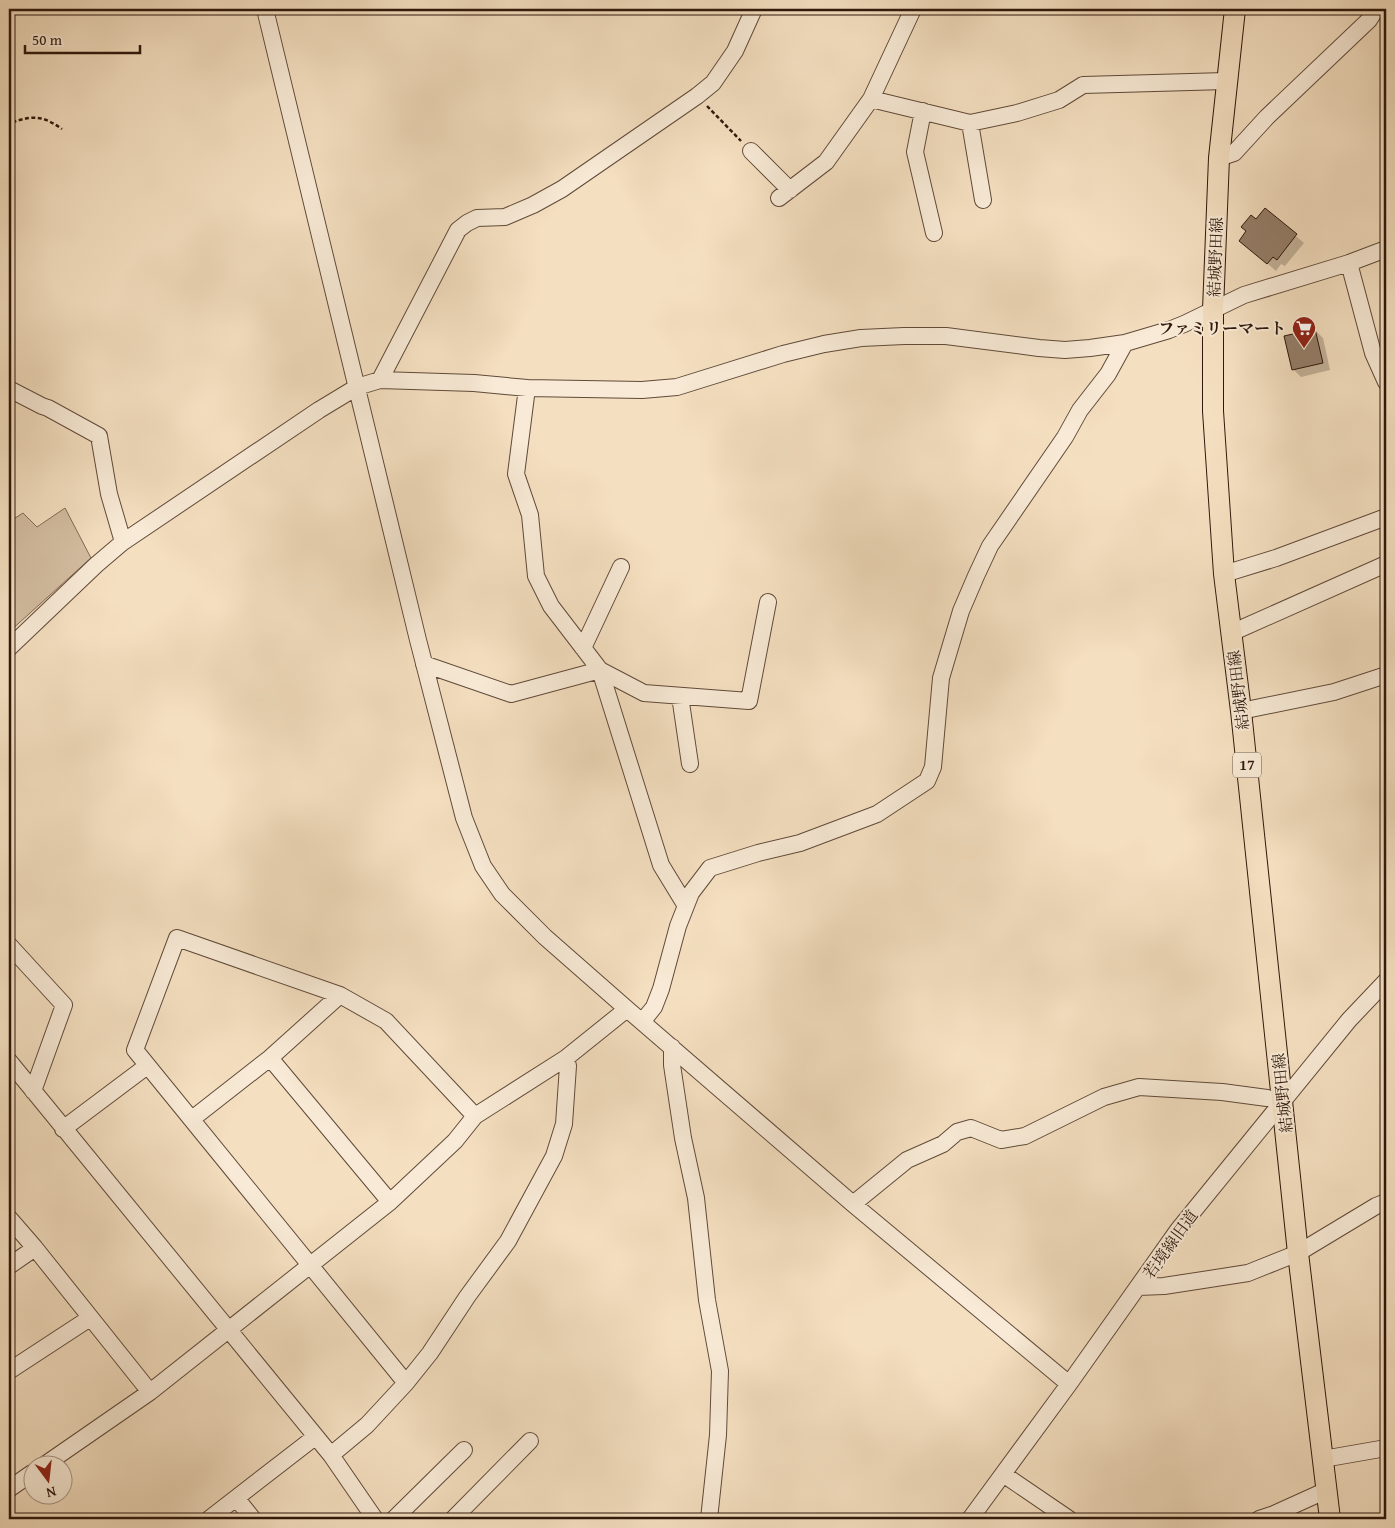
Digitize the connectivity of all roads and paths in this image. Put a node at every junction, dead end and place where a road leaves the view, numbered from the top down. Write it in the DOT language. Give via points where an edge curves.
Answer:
graph roads {
  1 [pos="265,9"];
  2 [pos="754,9"];
  3 [pos="913,9"];
  4 [pos="1236,9"];
  5 [pos="1376,9"];
  6 [pos="1226,81"];
  7 [pos="697,96"];
  8 [pos="871,99"];
  9 [pos="923,111"];
  10 [pos="970,123"];
  11 [pos="9,128"];
  12 [pos="62,129"];
  13 [pos="751,151"];
  14 [pos="1219,158"];
  15 [pos="982,200"];
  16 [pos="934,233"];
  17 [pos="1386,249"];
  18 [pos="1349,263"];
  19 [pos="1213,310"];
  20 [pos="1125,342"];
  21 [pos="380,380"];
  22 [pos="1386,382"];
  23 [pos="357,387"];
  24 [pos="527,388"];
  25 [pos="9,389"];
  26 [pos="1386,517"];
  27 [pos="123,542"];
  28 [pos="1386,564"];
  29 [pos="621,567"];
  30 [pos="1224,574"];
  31 [pos="768,602"];
  32 [pos="1231,633"];
  33 [pos="9,648"];
  34 [pos="584,648"];
  35 [pos="424,664"];
  36 [pos="600,670"];
  37 [pos="1386,675"];
  38 [pos="680,696"];
  39 [pos="1241,710"];
  40 [pos="690,764"];
  41 [pos="686,906"];
  42 [pos="9,945"];
  43 [pos="1386,981"];
  44 [pos="340,995"];
  45 [pos="627,1009"];
  46 [pos="642,1022"];
  47 [pos="672,1047"];
  48 [pos="270,1058"];
  49 [pos="566,1058"];
  50 [pos="9,1061"];
  51 [pos="147,1066"];
  52 [pos="33,1091"];
  53 [pos="1275,1099"];
  54 [pos="475,1116"];
  55 [pos="192,1119"];
  56 [pos="63,1129"];
  57 [pos="390,1202"];
  58 [pos="1386,1202"];
  59 [pos="853,1204"];
  60 [pos="9,1218"];
  61 [pos="35,1248"];
  62 [pos="1298,1254"];
  63 [pos="9,1266"];
  64 [pos="311,1266"];
  65 [pos="1138,1287"];
  66 [pos="90,1318"];
  67 [pos="229,1330"];
  68 [pos="9,1371"];
  69 [pos="406,1383"];
  70 [pos="1069,1384"];
  71 [pos="150,1392"];
  72 [pos="315,1437"];
  73 [pos="530,1441"];
  74 [pos="1386,1448"];
  75 [pos="464,1450"];
  76 [pos="331,1455"];
  77 [pos="57,1456"];
  78 [pos="1323,1459"];
  79 [pos="1003,1474"];
  80 [pos="22,1480"];
  81 [pos="9,1489"];
  82 [pos="1326,1490"];
  83 [pos="237,1498"];
  84 [pos="208,1519"];
  85 [pos="253,1519"];
  86 [pos="375,1519"];
  87 [pos="394,1519"];
  88 [pos="453,1519"];
  89 [pos="709,1519"];
  90 [pos="970,1519"];
  91 [pos="1069,1519"];
  92 [pos="1259,1519"];
  93 [pos="1330,1519"];
  1 -- 23 [label="street"];
  2 -- 7 [label="street" via="735,51 713,84"];
  3 -- 8 [label="street"];
  4 -- 6 [label="main road, 結城野田線 / 17"];
  5 -- 14 [label="street" via="1370,20 1266,117 1234,154"];
  6 -- 10 [label="street" via="1084,85 1059,100"];
  6 -- 14 [label="main road, 結城野田線 / 17"];
  7 -- 13 [label="path"];
  7 -- 21 [label="street" via="562,189 505,217 478,218 458,230"];
  8 -- 9 [label="street"];
  8 -- 13 [label="street" via="826,162 784,194"];
  9 -- 10 [label="street"];
  9 -- 16 [label="street" via="915,152"];
  10 -- 15 [label="street"];
  11 -- 12 [label="path" via="12,122 28,117 47,119"];
  14 -- 19 [label="main road, 結城野田線 / 17"];
  17 -- 18 [label="street"];
  18 -- 19 [label="street" via="1244,295"];
  18 -- 22 [label="street" via="1373,354"];
  19 -- 20 [label="street" via="1184,324"];
  19 -- 30 [label="main road, 結城野田線 / 17" via="1213,411"];
  20 -- 24 [label="street" via="1065,350 946,336 861,338 783,354 677,387 642,390"];
  20 -- 41 [label="street" via="1108,374 1080,410 990,546 976,576 961,611 941,678 933,767 927,781 877,814 800,843 710,868 691,893"];
  21 -- 23 [label="street"];
  21 -- 24 [label="street"];
  23 -- 27 [label="street"];
  23 -- 35 [label="street"];
  24 -- 34 [label="street" via="516,474 530,515 536,576 551,606"];
  25 -- 27 [label="street" via="99,436 109,494"];
  26 -- 30 [label="street"];
  27 -- 33 [label="street"];
  28 -- 32 [label="street"];
  29 -- 34 [label="street"];
  30 -- 32 [label="main road, 結城野田線 / 17"];
  31 -- 38 [label="street" via="749,701"];
  32 -- 39 [label="main road, 結城野田線 / 17"];
  34 -- 36 [label="street"];
  35 -- 36 [label="street" via="511,694"];
  35 -- 45 [label="street" via="464,818 483,866 502,894 524,916"];
  36 -- 38 [label="street" via="644,693"];
  36 -- 41 [label="street" via="661,865"];
  37 -- 39 [label="street" via="1334,692"];
  38 -- 40 [label="street"];
  39 -- 53 [label="main road, 結城野田線 / 17"];
  41 -- 46 [label="street" via="661,989 654,1007"];
  42 -- 52 [label="street" via="64,1005"];
  43 -- 53 [label="street, 若境線旧道"];
  44 -- 48 [label="street"];
  44 -- 51 [label="street" via="177,938 135,1050"];
  44 -- 54 [label="street" via="386,1021"];
  45 -- 46 [label="street"];
  45 -- 49 [label="street"];
  46 -- 47 [label="street"];
  47 -- 59 [label="street"];
  47 -- 89 [label="street" via="720,1371 718,1434"];
  48 -- 55 [label="street"];
  48 -- 57 [label="street"];
  49 -- 54 [label="street"];
  49 -- 69 [label="street" via="564,1124 554,1156 508,1242"];
  50 -- 52 [label="street"];
  51 -- 55 [label="street"];
  51 -- 56 [label="street"];
  52 -- 56 [label="street"];
  53 -- 59 [label="street" via="1139,1087 1104,1097 1025,1136 1001,1140 971,1128 957,1132 943,1144 907,1160"];
  53 -- 62 [label="main road, 結城野田線 / 17"];
  53 -- 65 [label="street, 若境線旧道"];
  54 -- 57 [label="street" via="455,1141"];
  55 -- 64 [label="street"];
  56 -- 67 [label="street"];
  57 -- 64 [label="street"];
  58 -- 62 [label="street"];
  59 -- 70 [label="street"];
  60 -- 61 [label="street"];
  61 -- 63 [label="street"];
  61 -- 66 [label="street"];
  62 -- 65 [label="street" via="1248,1274"];
  62 -- 78 [label="main road, 結城野田線 / 17"];
  64 -- 67 [label="street"];
  64 -- 69 [label="street"];
  65 -- 70 [label="street, 若境線旧道"];
  66 -- 68 [label="street"];
  66 -- 71 [label="street"];
  67 -- 71 [label="street"];
  67 -- 72 [label="street"];
  69 -- 76 [label="street" via="367,1425"];
  70 -- 79 [label="street, 若境線旧道"];
  71 -- 77 [label="street"];
  72 -- 76 [label="street"];
  72 -- 83 [label="street"];
  73 -- 88 [label="street"];
  74 -- 78 [label="street"];
  75 -- 87 [label="street"];
  76 -- 86 [label="street"];
  78 -- 82 [label="main road, 結城野田線 / 17"];
  79 -- 90 [label="street, 若境線旧道"];
  79 -- 91 [label="street"];
  80 -- 81 [label="street"];
  82 -- 92 [label="street"];
  82 -- 93 [label="main road, 結城野田線 / 17"];
  83 -- 84 [label="street"];
  83 -- 85 [label="street"];
}
